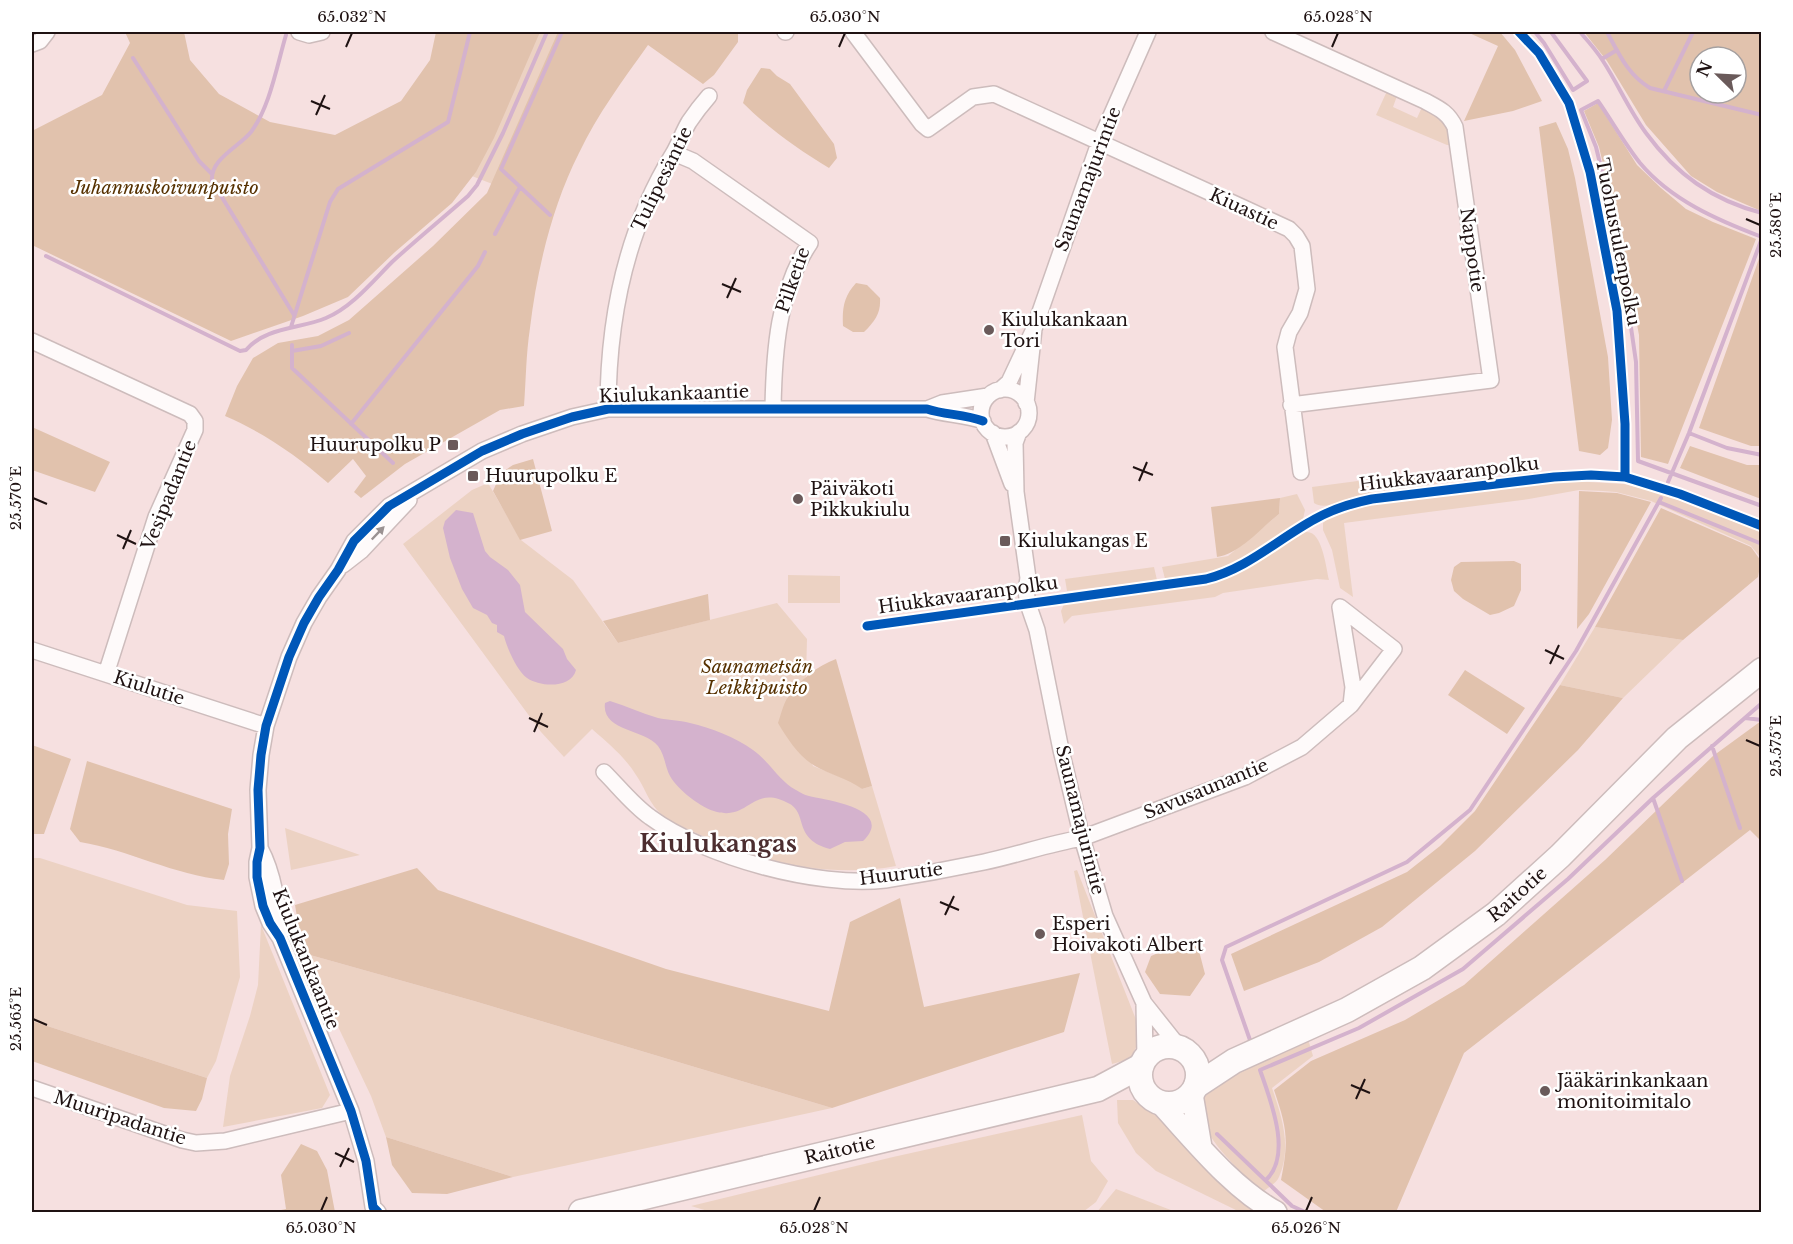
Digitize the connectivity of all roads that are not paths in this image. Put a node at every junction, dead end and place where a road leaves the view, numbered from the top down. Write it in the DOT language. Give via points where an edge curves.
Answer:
graph roads {
  1 [pos="47,32"];
  2 [pos="300,32"];
  3 [pos="322,32"];
  4 [pos="853,32"];
  5 [pos="1148,32"];
  6 [pos="1273,32"];
  7 [pos="32,44"];
  8 [pos="709,96"];
  9 [pos="1100,143"];
  10 [pos="674,153"];
  11 [pos="1034,329"];
  12 [pos="32,341"];
  13 [pos="994,393"];
  14 [pos="1026,403"];
  15 [pos="1291,405"];
  16 [pos="773,408"];
  17 [pos="608,409"];
  18 [pos="927,409"];
  19 [pos="983,421"];
  20 [pos="1019,432"];
  21 [pos="993,433"];
  22 [pos="1301,472"];
  23 [pos="1016,492"];
  24 [pos="32,650"];
  25 [pos="1761,670"];
  26 [pos="106,674"];
  27 [pos="1351,705"];
  28 [pos="267,726"];
  29 [pos="604,772"];
  30 [pos="1082,838"];
  31 [pos="1144,1003"];
  32 [pos="1186,1053"];
  33 [pos="1234,1061"];
  34 [pos="1143,1062"];
  35 [pos="32,1088"];
  36 [pos="1098,1089"];
  37 [pos="1194,1090"];
  38 [pos="1152,1097"];
  39 [pos="351,1111"];
  40 [pos="1200,1147"];
  41 [pos="374,1211"];
  42 [pos="581,1212"];
  43 [pos="1276,1212"];
  1 -- 7 [label="street"];
  2 -- 3 [label="street"];
  4 -- 9 [label="street" via="928,129 973,97 994,94"];
  5 -- 9 [label="street, Saunamajurintie"];
  6 -- 15 [label="street, Nappotie" via="1425,101 1451,118 1491,380"];
  8 -- 10 [label="street, Tulipesäntie" via="690,121"];
  9 -- 11 [label="street, Saunamajurintie"];
  9 -- 15 [label="street, Kiuastie" via="1246,208 1296,236 1302,246 1307,289 1285,347"];
  10 -- 16 [label="street, Pilketie" via="693,161 810,243 792,276 780,314"];
  10 -- 17 [label="street, Tulipesäntie" via="653,189 634,236 619,291 610,341"];
  11 -- 13 [label="street, Saunamajurintie" via="1009,382"];
  11 -- 14 [label="street, Saunamajurintie"];
  12 -- 26 [label="street, Vesipadantie" via="190,414 195,420 195,430 156,517"];
  13 -- 14 [label="street" via="1016,392"];
  13 -- 18 [label="street, Kiulukankaantie"];
  13 -- 19 [label="street" via="982,408"];
  14 -- 20 [label="street" via="1028,419"];
  15 -- 22 [label="street, Kiuastie"];
  16 -- 17 [label="street, Kiulukankaantie"];
  16 -- 18 [label="street, Kiulukankaantie"];
  17 -- 28 [label="street, Kiulukankaantie" via="572,417 482,451 368,524 319,597 293,648"];
  18 -- 19 [label="street, Kiulukankaantie"];
  19 -- 21 [label="street"];
  20 -- 21 [label="street" via="1006,437"];
  20 -- 23 [label="street, Saunamajurintie" via="1015,443"];
  21 -- 23 [label="street, Saunamajurintie"];
  23 -- 30 [label="street, Saunamajurintie" via="1028,604"];
  24 -- 26 [label="street, Kiulutie"];
  25 -- 33 [label="main road, Raitotie" via="1677,738 1560,856 1496,914 1422,968 1347,1010"];
  26 -- 28 [label="street, Kiulutie"];
  27 -- 27 [label="street, Savusaunantie" via="1394,649 1340,607 1353,687"];
  27 -- 30 [label="street, Savusaunantie" via="1302,747 1245,777"];
  28 -- 39 [label="street, Kiulukankaantie" via="258,790 260,848 256,862 263,906"];
  29 -- 30 [label="street, Huurutie" via="649,817 698,843 753,864 837,880 883,880 985,862"];
  30 -- 31 [label="street, Saunamajurintie" via="1105,916"];
  31 -- 32 [label="street, Saunamajurintie"];
  31 -- 34 [label="street, Saunamajurintie"];
  32 -- 33 [label="main road, Raitotie"];
  32 -- 34 [label="main road, Raitotie" via="1170,1046 1160,1047"];
  32 -- 37 [label="main road" via="1199,1077"];
  33 -- 37 [label="main road, Raitotie"];
  34 -- 36 [label="main road, Raitotie"];
  34 -- 38 [label="main road" via="1141,1084"];
  35 -- 39 [label="street, Muuripadantie" via="196,1143 225,1141"];
  36 -- 38 [label="main road, Raitotie"];
  36 -- 42 [label="main road, Raitotie"];
  37 -- 38 [label="main road" via="1177,1103"];
  37 -- 40 [label="street"];
  38 -- 40 [label="street"];
  39 -- 41 [label="street, Kiulukankaantie" via="366,1161"];
  40 -- 43 [label="street" via="1246,1191"];
}
